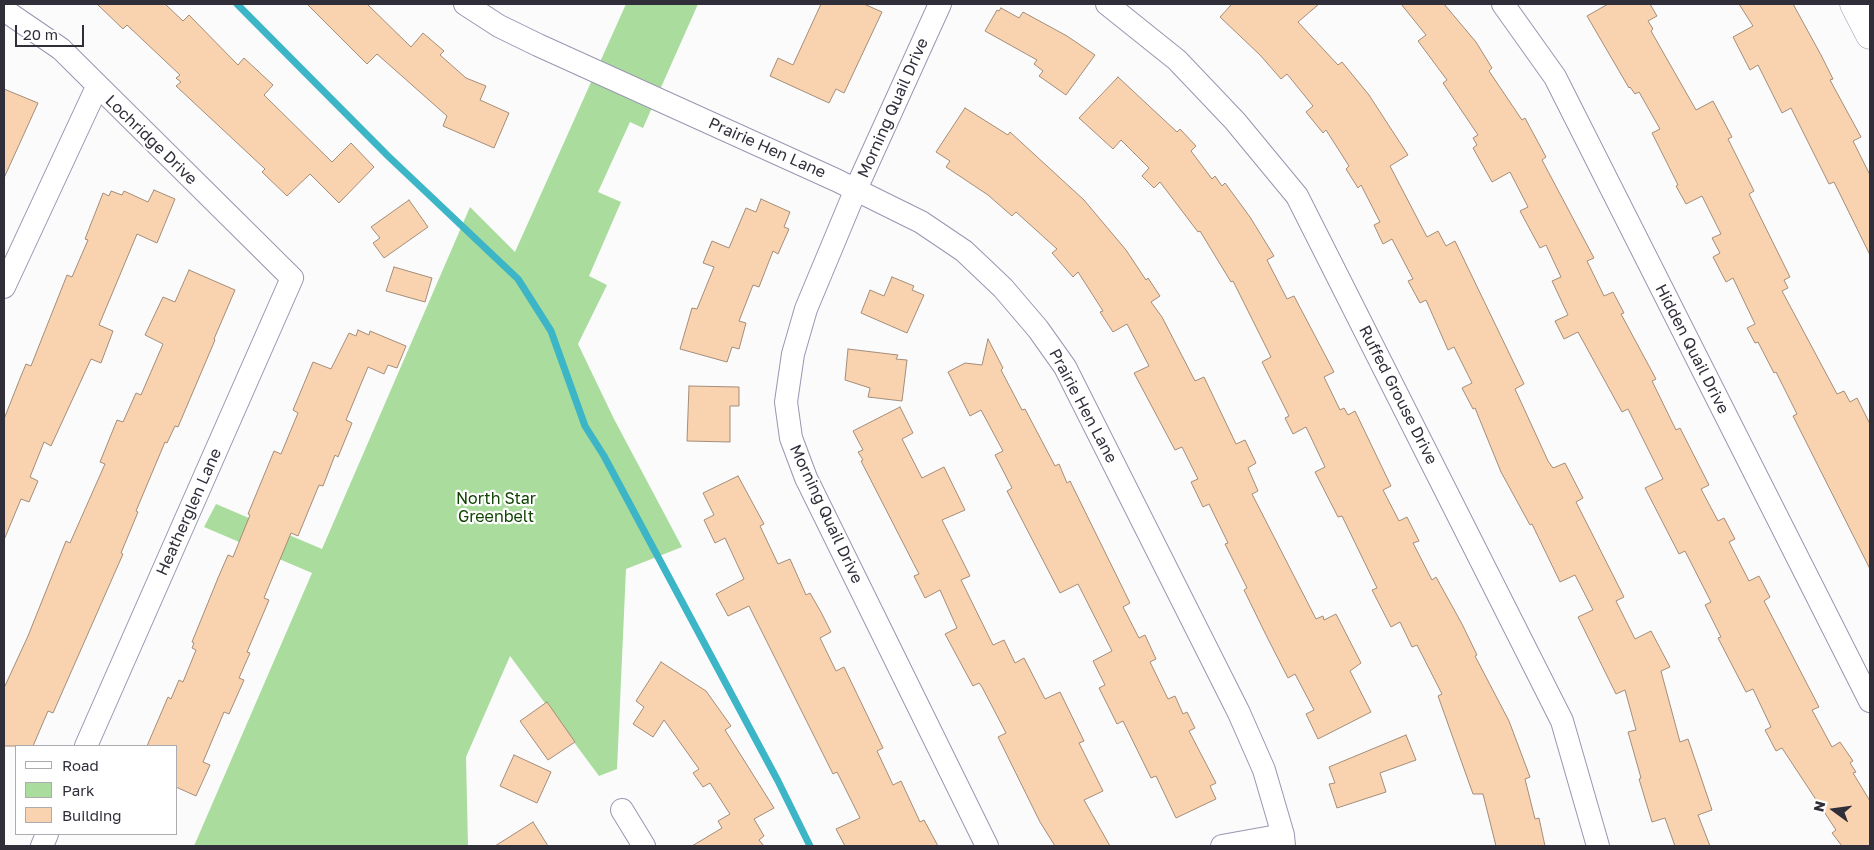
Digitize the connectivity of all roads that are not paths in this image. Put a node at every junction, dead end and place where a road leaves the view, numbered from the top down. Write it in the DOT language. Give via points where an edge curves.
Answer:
graph roads {
  1 [pos="465,4"];
  2 [pos="940,4"];
  3 [pos="1107,4"];
  4 [pos="1503,4"];
  5 [pos="1854,4"];
  6 [pos="4,10"];
  7 [pos="1870,35"];
  8 [pos="97,87"];
  9 [pos="856,189"];
  10 [pos="292,278"];
  11 [pos="4,287"];
  12 [pos="1870,702"];
  13 [pos="86,745"];
  14 [pos="622,810"];
  15 [pos="1284,841"];
  16 [pos="644,846"];
  17 [pos="987,846"];
  18 [pos="1222,846"];
  19 [pos="1598,846"];
  1 -- 9 [label="street, Prairie Hen Lane" via="499,26 538,45"];
  2 -- 9 [label="street, Morning Quail Drive"];
  3 -- 19 [label="street, Ruffed Grouse Drive" via="1176,60 1235,121 1297,196 1562,721"];
  4 -- 12 [label="street, Hidden Quail Drive" via="1555,77"];
  5 -- 7 [label="street"];
  6 -- 8 [label="street, Lochridge Drive" via="61,49"];
  8 -- 10 [label="street, Lochridge Drive"];
  8 -- 11 [label="street"];
  9 -- 15 [label="street, Prairie Hen Lane" via="921,222 964,251 1038,328 1065,367 1239,713 1264,770"];
  9 -- 17 [label="street, Morning Quail Drive" via="806,309 793,354 786,402 791,438 806,478"];
  10 -- 13 [label="street, Heatherglen Lane"];
  14 -- 16 [label="street"];
  15 -- 18 [label="street"];
}
